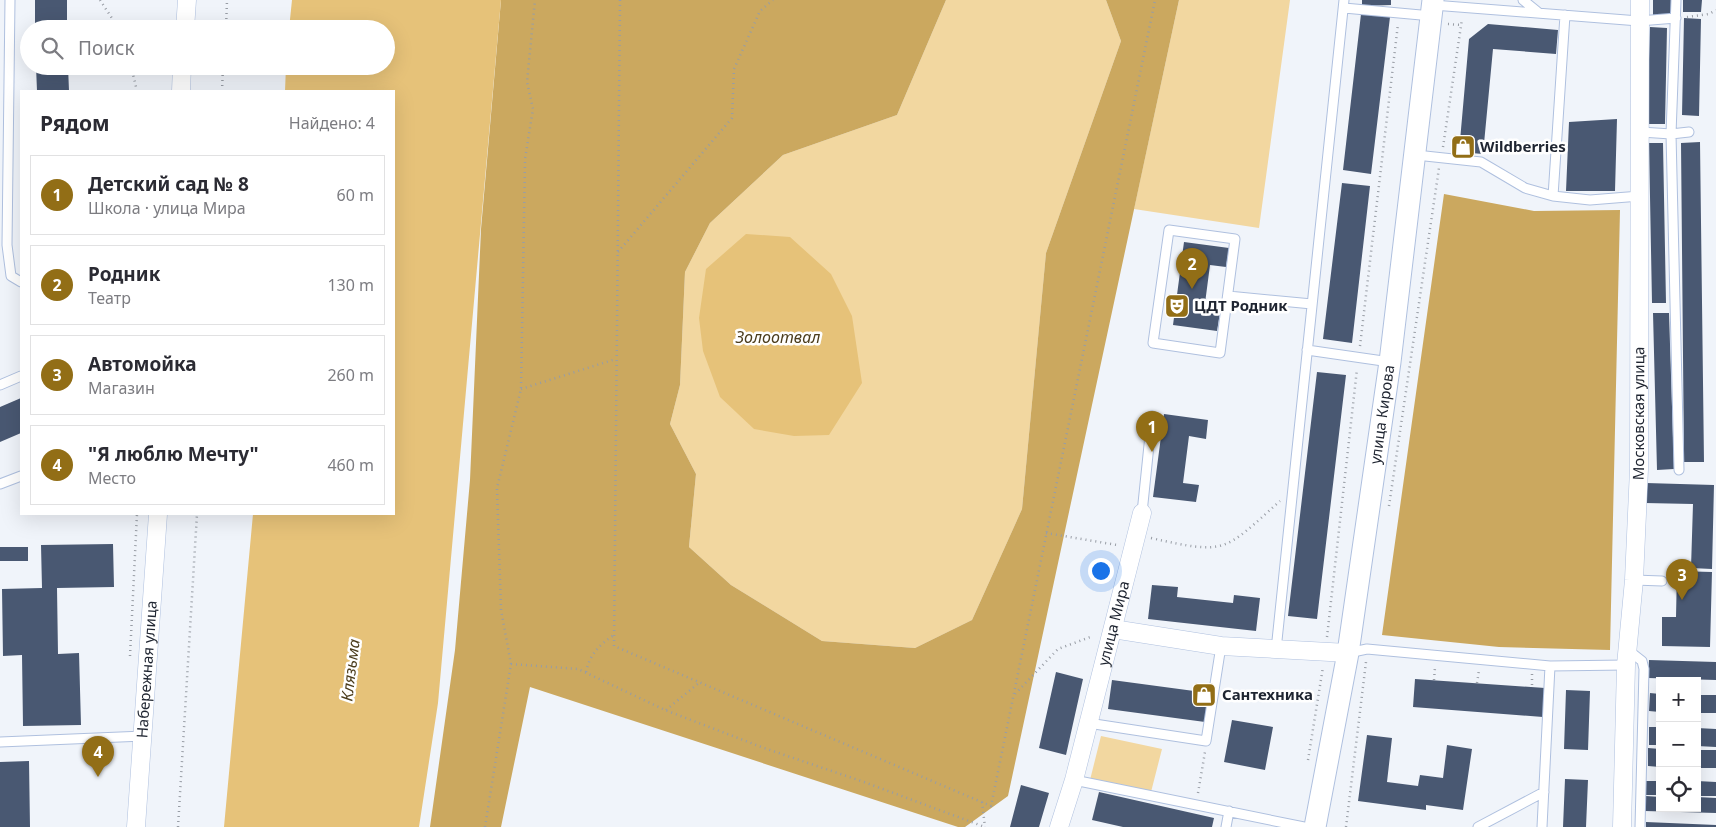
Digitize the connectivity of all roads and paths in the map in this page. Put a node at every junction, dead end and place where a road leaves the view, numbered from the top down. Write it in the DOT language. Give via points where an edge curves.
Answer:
graph roads {
  1 [pos="10,0"];
  2 [pos="100,0"];
  3 [pos="186,0"];
  4 [pos="227,0"];
  5 [pos="535,0"];
  6 [pos="620,0"];
  7 [pos="773,0"];
  8 [pos="1155,0"];
  9 [pos="1523,0"];
  10 [pos="1640,0"];
  11 [pos="1676,0"];
  12 [pos="1344,4"];
  13 [pos="1432,7"];
  14 [pos="1463,8"];
  15 [pos="1716,10"];
  16 [pos="1400,12"];
  17 [pos="1539,13"];
  18 [pos="1565,15"];
  19 [pos="1676,18"];
  20 [pos="113,20"];
  21 [pos="185,20"];
  22 [pos="226,20"];
  23 [pos="1639,21"];
  24 [pos="133,75"];
  25 [pos="182,75"];
  26 [pos="223,75"];
  27 [pos="137,90"];
  28 [pos="181,90"];
  29 [pos="222,90"];
  30 [pos="1641,132"];
  31 [pos="1689,132"];
  32 [pos="1671,134"];
  33 [pos="1416,156"];
  34 [pos="1441,158"];
  35 [pos="1553,196"];
  36 [pos="1640,196"];
  37 [pos="4,245"];
  38 [pos="617,253"];
  39 [pos="20,281"];
  40 [pos="1228,296"];
  41 [pos="1312,304"];
  42 [pos="1307,350"];
  43 [pos="1359,356"];
  44 [pos="616,359"];
  45 [pos="1390,362"];
  46 [pos="20,376"];
  47 [pos="0,384"];
  48 [pos="520,389"];
  49 [pos="1152,416"];
  50 [pos="1679,470"];
  51 [pos="20,476"];
  52 [pos="0,484"];
  53 [pos="1292,490"];
  54 [pos="1388,511"];
  55 [pos="1142,513"];
  56 [pos="158,515"];
  57 [pos="197,515"];
  58 [pos="1046,533"];
  59 [pos="1135,541"];
  60 [pos="1634,580"];
  61 [pos="1662,581"];
  62 [pos="1114,629"];
  63 [pos="614,635"];
  64 [pos="1221,646"];
  65 [pos="1276,650"];
  66 [pos="1358,651"];
  67 [pos="1326,652"];
  68 [pos="1627,657"];
  69 [pos="511,664"];
  70 [pos="1550,666"];
  71 [pos="586,672"];
  72 [pos="700,682"];
  73 [pos="1013,695"];
  74 [pos="665,710"];
  75 [pos="1634,719"];
  76 [pos="1088,723"];
  77 [pos="144,736"];
  78 [pos="1206,741"];
  79 [pos="0,742"];
  80 [pos="1624,762"];
  81 [pos="1307,767"];
  82 [pos="1641,768"];
  83 [pos="1074,780"];
  84 [pos="1544,792"];
  85 [pos="1623,796"];
  86 [pos="982,802"];
  87 [pos="1197,805"];
  88 [pos="1640,809"];
  89 [pos="1230,811"];
  90 [pos="136,827"];
  91 [pos="178,827"];
  92 [pos="485,827"];
  93 [pos="985,827"];
  94 [pos="1059,827"];
  95 [pos="1226,827"];
  96 [pos="1304,827"];
  97 [pos="1315,827"];
  98 [pos="1346,827"];
  99 [pos="1478,827"];
  100 [pos="1542,827"];
  101 [pos="1622,827"];
  102 [pos="1640,827"];
  1 -- 37 [label="lane"];
  2 -- 20 [label="path"];
  3 -- 21 [label="street"];
  4 -- 22 [label="path"];
  5 -- 48 [label="path" via="527,82 533,109 525,159"];
  6 -- 38 [label="path"];
  7 -- 38 [label="path" via="760,11 734,69 732,118"];
  8 -- 58 [label="path"];
  9 -- 17 [label="lane"];
  10 -- 23 [label="street, Московская улица"];
  11 -- 19 [label="lane"];
  12 -- 16 [label="lane"];
  12 -- 41 [label="lane"];
  13 -- 14 [label="lane"];
  13 -- 16 [label="lane"];
  13 -- 33 [label="street, улица Кирова"];
  14 -- 17 [label="lane"];
  14 -- 34 [label="path"];
  15 -- 19 [label="path"];
  16 -- 43 [label="path"];
  17 -- 18 [label="lane"];
  18 -- 23 [label="lane"];
  18 -- 35 [label="lane"];
  19 -- 23 [label="lane"];
  19 -- 32 [label="lane"];
  23 -- 30 [label="street, Московская улица"];
  24 -- 27 [label="path"];
  25 -- 28 [label="street"];
  26 -- 29 [label="path"];
  30 -- 32 [label="lane"];
  30 -- 36 [label="street, Московская улица"];
  31 -- 32 [label="lane"];
  32 -- 50 [label="lane"];
  33 -- 34 [label="lane"];
  33 -- 45 [label="street, улица Кирова"];
  34 -- 35 [label="lane" via="1481,162 1525,188"];
  34 -- 54 [label="path"];
  35 -- 36 [label="lane" via="1590,200"];
  36 -- 60 [label="street, Московская улица" via="1639,469"];
  37 -- 39 [label="lane" via="11,276"];
  38 -- 44 [label="path"];
  40 -- 40 [label="lane" via="1220,352 1153,343 1169,230 1236,239"];
  40 -- 41 [label="lane"];
  41 -- 42 [label="lane"];
  42 -- 43 [label="lane"];
  42 -- 53 [label="lane"];
  43 -- 45 [label="lane"];
  43 -- 67 [label="path"];
  44 -- 48 [label="path"];
  44 -- 63 [label="path"];
  45 -- 66 [label="street, улица Кирова"];
  46 -- 47 [label="lane"];
  48 -- 69 [label="path" via="497,488 501,610"];
  49 -- 55 [label="lane, улица Мира"];
  51 -- 52 [label="lane"];
  53 -- 59 [label="path" via="1247,531 1218,548 1199,549"];
  53 -- 65 [label="lane"];
  55 -- 59 [label="street, улица Мира"];
  56 -- 77 [label="street, Набережная улица"];
  57 -- 91 [label="path"];
  58 -- 59 [label="path"];
  58 -- 73 [label="path"];
  59 -- 62 [label="street, улица Мира"];
  60 -- 61 [label="lane"];
  60 -- 68 [label="street, Московская улица"];
  62 -- 64 [label="street"];
  62 -- 73 [label="path" via="1058,649"];
  62 -- 76 [label="street, улица Мира"];
  63 -- 71 [label="path" via="600,644 589,660"];
  63 -- 72 [label="path" via="614,646"];
  64 -- 65 [label="street"];
  64 -- 78 [label="lane"];
  65 -- 67 [label="street"];
  66 -- 67 [label="street"];
  66 -- 70 [label="lane"];
  66 -- 97 [label="street, улица Кирова"];
  66 -- 98 [label="path"];
  67 -- 81 [label="path"];
  68 -- 70 [label="lane"];
  68 -- 75 [label="street, Московская улица"];
  69 -- 71 [label="path"];
  69 -- 92 [label="path"];
  70 -- 84 [label="lane"];
  71 -- 74 [label="path"];
  72 -- 74 [label="path"];
  72 -- 86 [label="path"];
  73 -- 86 [label="path" via="990,806"];
  74 -- 93 [label="path"];
  75 -- 80 [label="street, Московская улица"];
  75 -- 82 [label="lane"];
  76 -- 78 [label="lane"];
  76 -- 83 [label="street, улица Мира"];
  77 -- 79 [label="lane"];
  77 -- 90 [label="street, Набережная улица"];
  78 -- 87 [label="path"];
  80 -- 82 [label="lane"];
  80 -- 85 [label="street, Московская улица"];
  82 -- 88 [label="lane"];
  83 -- 87 [label="lane"];
  83 -- 94 [label="street, улица Мира"];
  84 -- 99 [label="lane"];
  84 -- 100 [label="lane"];
  85 -- 88 [label="lane"];
  85 -- 101 [label="street, Московская улица"];
  86 -- 93 [label="path"];
  87 -- 89 [label="lane"];
  88 -- 102 [label="lane"];
  89 -- 95 [label="lane"];
  89 -- 96 [label="lane"];
}
